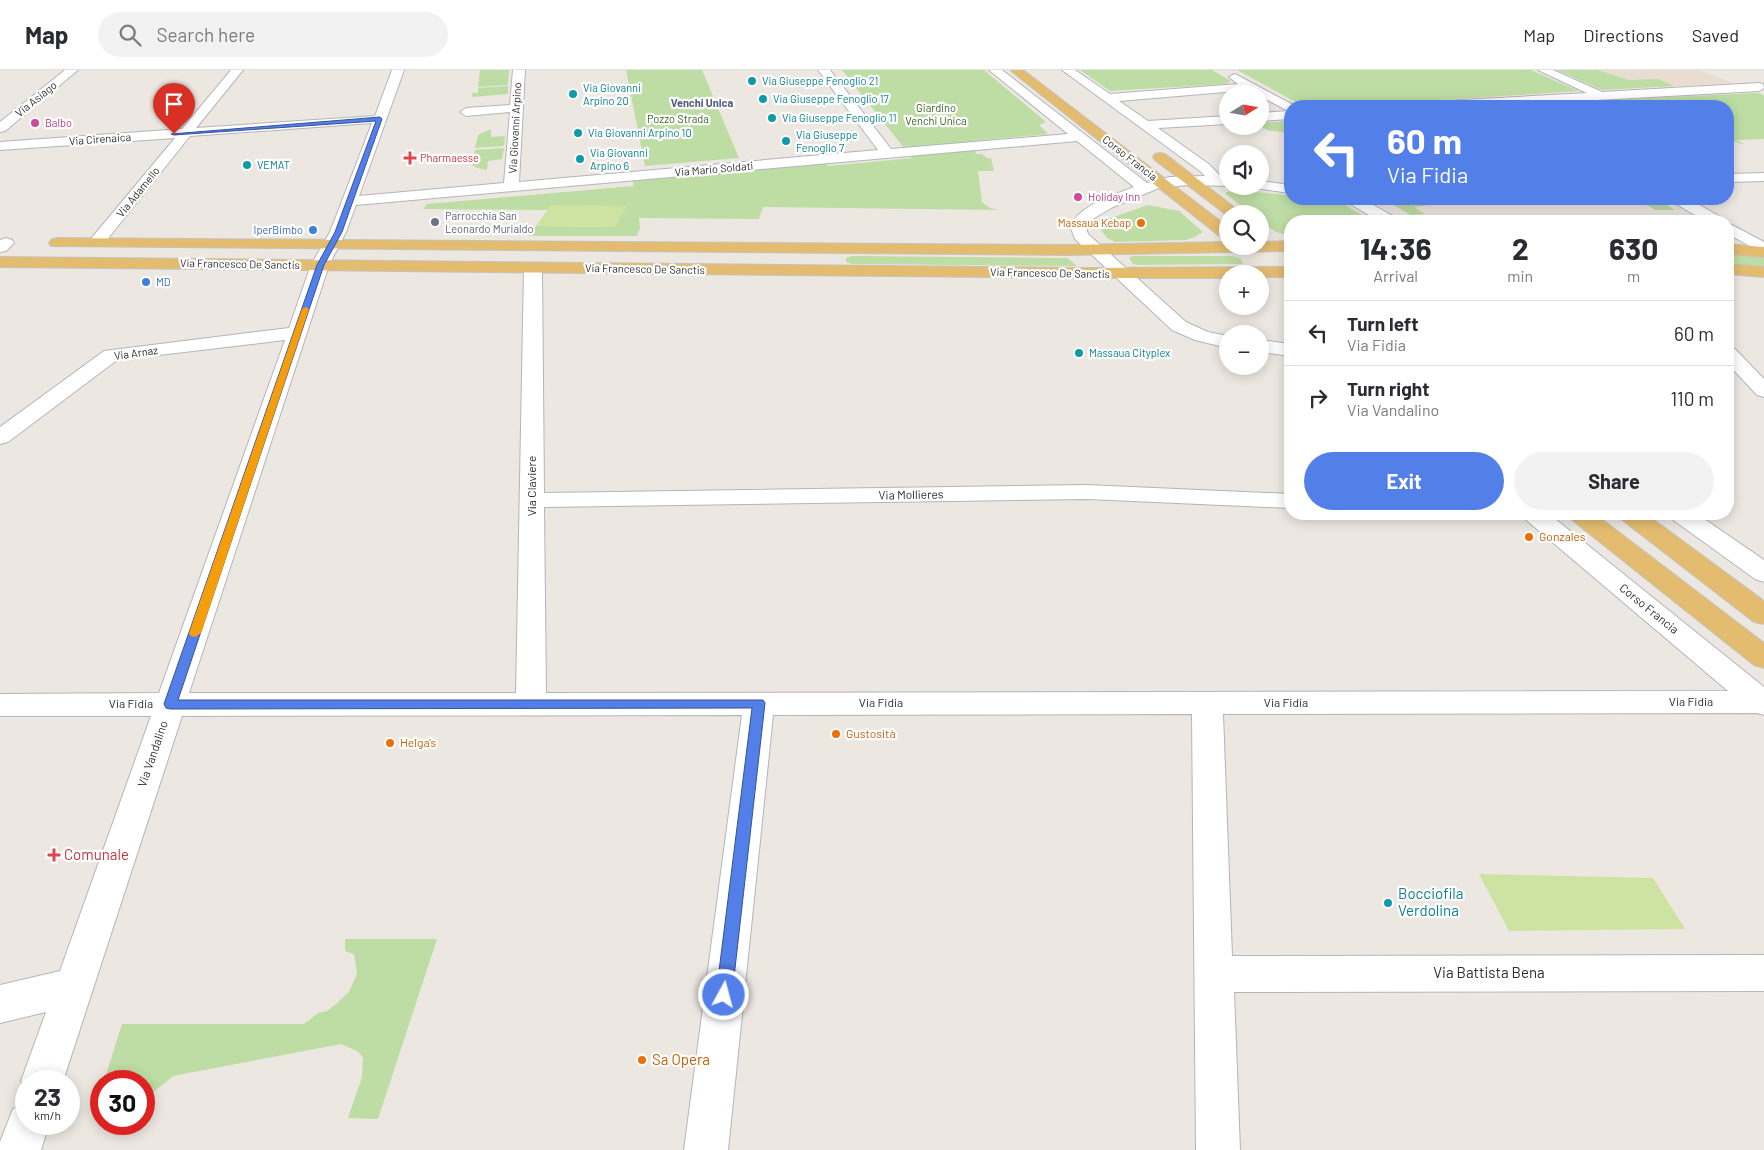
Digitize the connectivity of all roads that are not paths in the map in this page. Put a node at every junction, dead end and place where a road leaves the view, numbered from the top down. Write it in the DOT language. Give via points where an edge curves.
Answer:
graph roads {
  1 [pos="72,70"];
  2 [pos="237,70"];
  3 [pos="398,70"];
  4 [pos="518,70"];
  5 [pos="824,70"];
  6 [pos="995,70"];
  7 [pos="1016,70"];
  8 [pos="1068,70"];
  9 [pos="1222,70"];
  10 [pos="1544,70"];
  11 [pos="1731,77"];
  12 [pos="1031,82"];
  13 [pos="1249,85"];
  14 [pos="1762,88"];
  15 [pos="1219,89"];
  16 [pos="1027,95"];
  17 [pos="1600,95"];
  18 [pos="1269,96"];
  19 [pos="37,98"];
  20 [pos="1106,98"];
  21 [pos="17,100"];
  22 [pos="1522,100"];
  23 [pos="1284,105"];
  24 [pos="516,108"];
  25 [pos="466,112"];
  26 [pos="1284,115"];
  27 [pos="1269,116"];
  28 [pos="380,119"];
  29 [pos="1219,121"];
  30 [pos="1145,125"];
  31 [pos="0,128"];
  32 [pos="186,133"];
  33 [pos="1079,137"];
  34 [pos="0,146"];
  35 [pos="1145,147"];
  36 [pos="886,153"];
  37 [pos="1764,177"];
  38 [pos="1734,178"];
  39 [pos="1190,180"];
  40 [pos="1163,183"];
  41 [pos="512,186"];
  42 [pos="1217,186"];
  43 [pos="1269,186"];
  44 [pos="1284,187"];
  45 [pos="1144,188"];
  46 [pos="350,201"];
  47 [pos="1229,205"];
  48 [pos="1362,205"];
  49 [pos="1688,205"];
  50 [pos="1380,215"];
  51 [pos="1706,215"];
  52 [pos="1219,228"];
  53 [pos="1734,232"];
  54 [pos="1269,239"];
  55 [pos="96,243"];
  56 [pos="13,244"];
  57 [pos="332,245"];
  58 [pos="1219,246"];
  59 [pos="1269,248"];
  60 [pos="1284,248"];
  61 [pos="841,249"];
  62 [pos="1096,249"];
  63 [pos="1284,249"];
  64 [pos="1734,250"];
  65 [pos="1764,251"];
  66 [pos="1256,255"];
  67 [pos="0,262"];
  68 [pos="320,265"];
  69 [pos="533,268"];
  70 [pos="1734,270"];
  71 [pos="837,271"];
  72 [pos="1282,272"];
  73 [pos="1764,272"];
  74 [pos="1120,274"];
  75 [pos="298,333"];
  76 [pos="1219,340"];
  77 [pos="1269,347"];
  78 [pos="1284,349"];
  79 [pos="1734,359"];
  80 [pos="1764,391"];
  81 [pos="0,437"];
  82 [pos="532,500"];
  83 [pos="1284,501"];
  84 [pos="1541,520"];
  85 [pos="1588,520"];
  86 [pos="1638,520"];
  87 [pos="1689,520"];
  88 [pos="1764,573"];
  89 [pos="1764,615"];
  90 [pos="1764,658"];
  91 [pos="758,703"];
  92 [pos="1207,703"];
  93 [pos="1763,703"];
  94 [pos="170,704"];
  95 [pos="531,704"];
  96 [pos="0,705"];
  97 [pos="1764,972"];
  98 [pos="1213,974"];
  99 [pos="73,987"];
  100 [pos="0,1004"];
  101 [pos="46,1070"];
  102 [pos="25,1135"];
  103 [pos="20,1150"];
  104 [pos="706,1150"];
  105 [pos="1218,1150"];
  1 -- 19 [label="street, Via Asiago"];
  2 -- 32 [label="street, Via Adamello"];
  3 -- 28 [label="street, Via Vandalino"];
  4 -- 24 [label="street, Via Giovanni Arpino"];
  5 -- 36 [label="street"];
  6 -- 16 [label="street, Corso Francia"];
  7 -- 12 [label="main road, Corso Francia"];
  8 -- 20 [label="street, Corso Francia"];
  9 -- 13 [label="street"];
  10 -- 17 [label="street"];
  11 -- 14 [label="street"];
  12 -- 16 [label="street"];
  12 -- 40 [label="main road, Corso Francia"];
  14 -- 17 [label="street"];
  15 -- 20 [label="street"];
  16 -- 33 [label="street, Corso Francia"];
  17 -- 22 [label="street"];
  18 -- 23 [label="street"];
  19 -- 21 [label="street"];
  19 -- 31 [label="street, Via Asiago"];
  20 -- 30 [label="street, Corso Francia"];
  24 -- 25 [label="street"];
  24 -- 41 [label="street, Via Giovanni Arpino"];
  26 -- 27 [label="street"];
  28 -- 32 [label="street, Via Cirenaica"];
  28 -- 46 [label="street, Via Vandalino"];
  29 -- 30 [label="street"];
  30 -- 42 [label="street, Corso Francia" via="1205,168"];
  32 -- 34 [label="street, Via Cirenaica"];
  32 -- 55 [label="street, Via Adamello"];
  33 -- 36 [label="street, Via Mario Soldati"];
  33 -- 45 [label="street, Corso Francia"];
  35 -- 39 [label="main road, Corso Francia"];
  36 -- 41 [label="street, Via Mario Soldati"];
  37 -- 38 [label="street"];
  39 -- 40 [label="street"];
  39 -- 42 [label="main road, Corso Francia"];
  40 -- 45 [label="street"];
  40 -- 52 [label="main road, Corso Francia"];
  41 -- 46 [label="street, Via Mario Soldati"];
  42 -- 47 [label="main road, Corso Francia"];
  43 -- 44 [label="street"];
  45 -- 62 [label="street" via="1104,206 1080,222 1080,236"];
  46 -- 57 [label="street, Via Vandalino"];
  48 -- 50 [label="street"];
  49 -- 51 [label="street"];
  53 -- 65 [label="street"];
  54 -- 60 [label="main road"];
  55 -- 56 [label="main road, Via Francesco De Sanctis"];
  55 -- 57 [label="main road, Via Francesco De Sanctis"];
  57 -- 61 [label="main road, Via Francesco De Sanctis"];
  57 -- 68 [label="street, Via Vandalino"];
  58 -- 62 [label="main road, Via Francesco De Sanctis"];
  59 -- 63 [label="main road, Via Francesco De Sanctis"];
  61 -- 62 [label="main road, Via Francesco De Sanctis"];
  61 -- 71 [label="main road"];
  62 -- 74 [label="street"];
  64 -- 65 [label="main road"];
  66 -- 72 [label="main road"];
  67 -- 68 [label="main road, Via Francesco De Sanctis"];
  68 -- 69 [label="main road, Via Francesco De Sanctis"];
  68 -- 75 [label="street, Via Vandalino"];
  69 -- 71 [label="main road, Via Francesco De Sanctis"];
  69 -- 82 [label="street, Via Claviere"];
  70 -- 73 [label="main road"];
  71 -- 74 [label="main road, Via Francesco De Sanctis"];
  72 -- 74 [label="main road, Via Francesco De Sanctis"];
  74 -- 76 [label="street" via="1179,326"];
  75 -- 81 [label="street, Via Arnaz" via="111,355"];
  75 -- 94 [label="street, Via Vandalino"];
  77 -- 78 [label="street"];
  79 -- 80 [label="street"];
  82 -- 83 [label="street, Via Mollieres" via="1086,492"];
  82 -- 95 [label="street, Via Claviere"];
  84 -- 93 [label="street, Corso Francia"];
  85 -- 90 [label="main road"];
  86 -- 89 [label="main road"];
  87 -- 88 [label="street"];
  91 -- 92 [label="street, Via Fidia"];
  91 -- 95 [label="street, Via Fidia"];
  91 -- 104 [label="street"];
  92 -- 93 [label="street, Via Fidia"];
  92 -- 98 [label="street"];
  94 -- 95 [label="street, Via Fidia"];
  94 -- 96 [label="street, Via Fidia"];
  94 -- 99 [label="street, Via Vandalino"];
  97 -- 98 [label="street, Via Battista Bena"];
  98 -- 105 [label="street"];
  99 -- 100 [label="street"];
  99 -- 101 [label="street, Via Vandalino"];
  102 -- 103 [label="street"];
}
